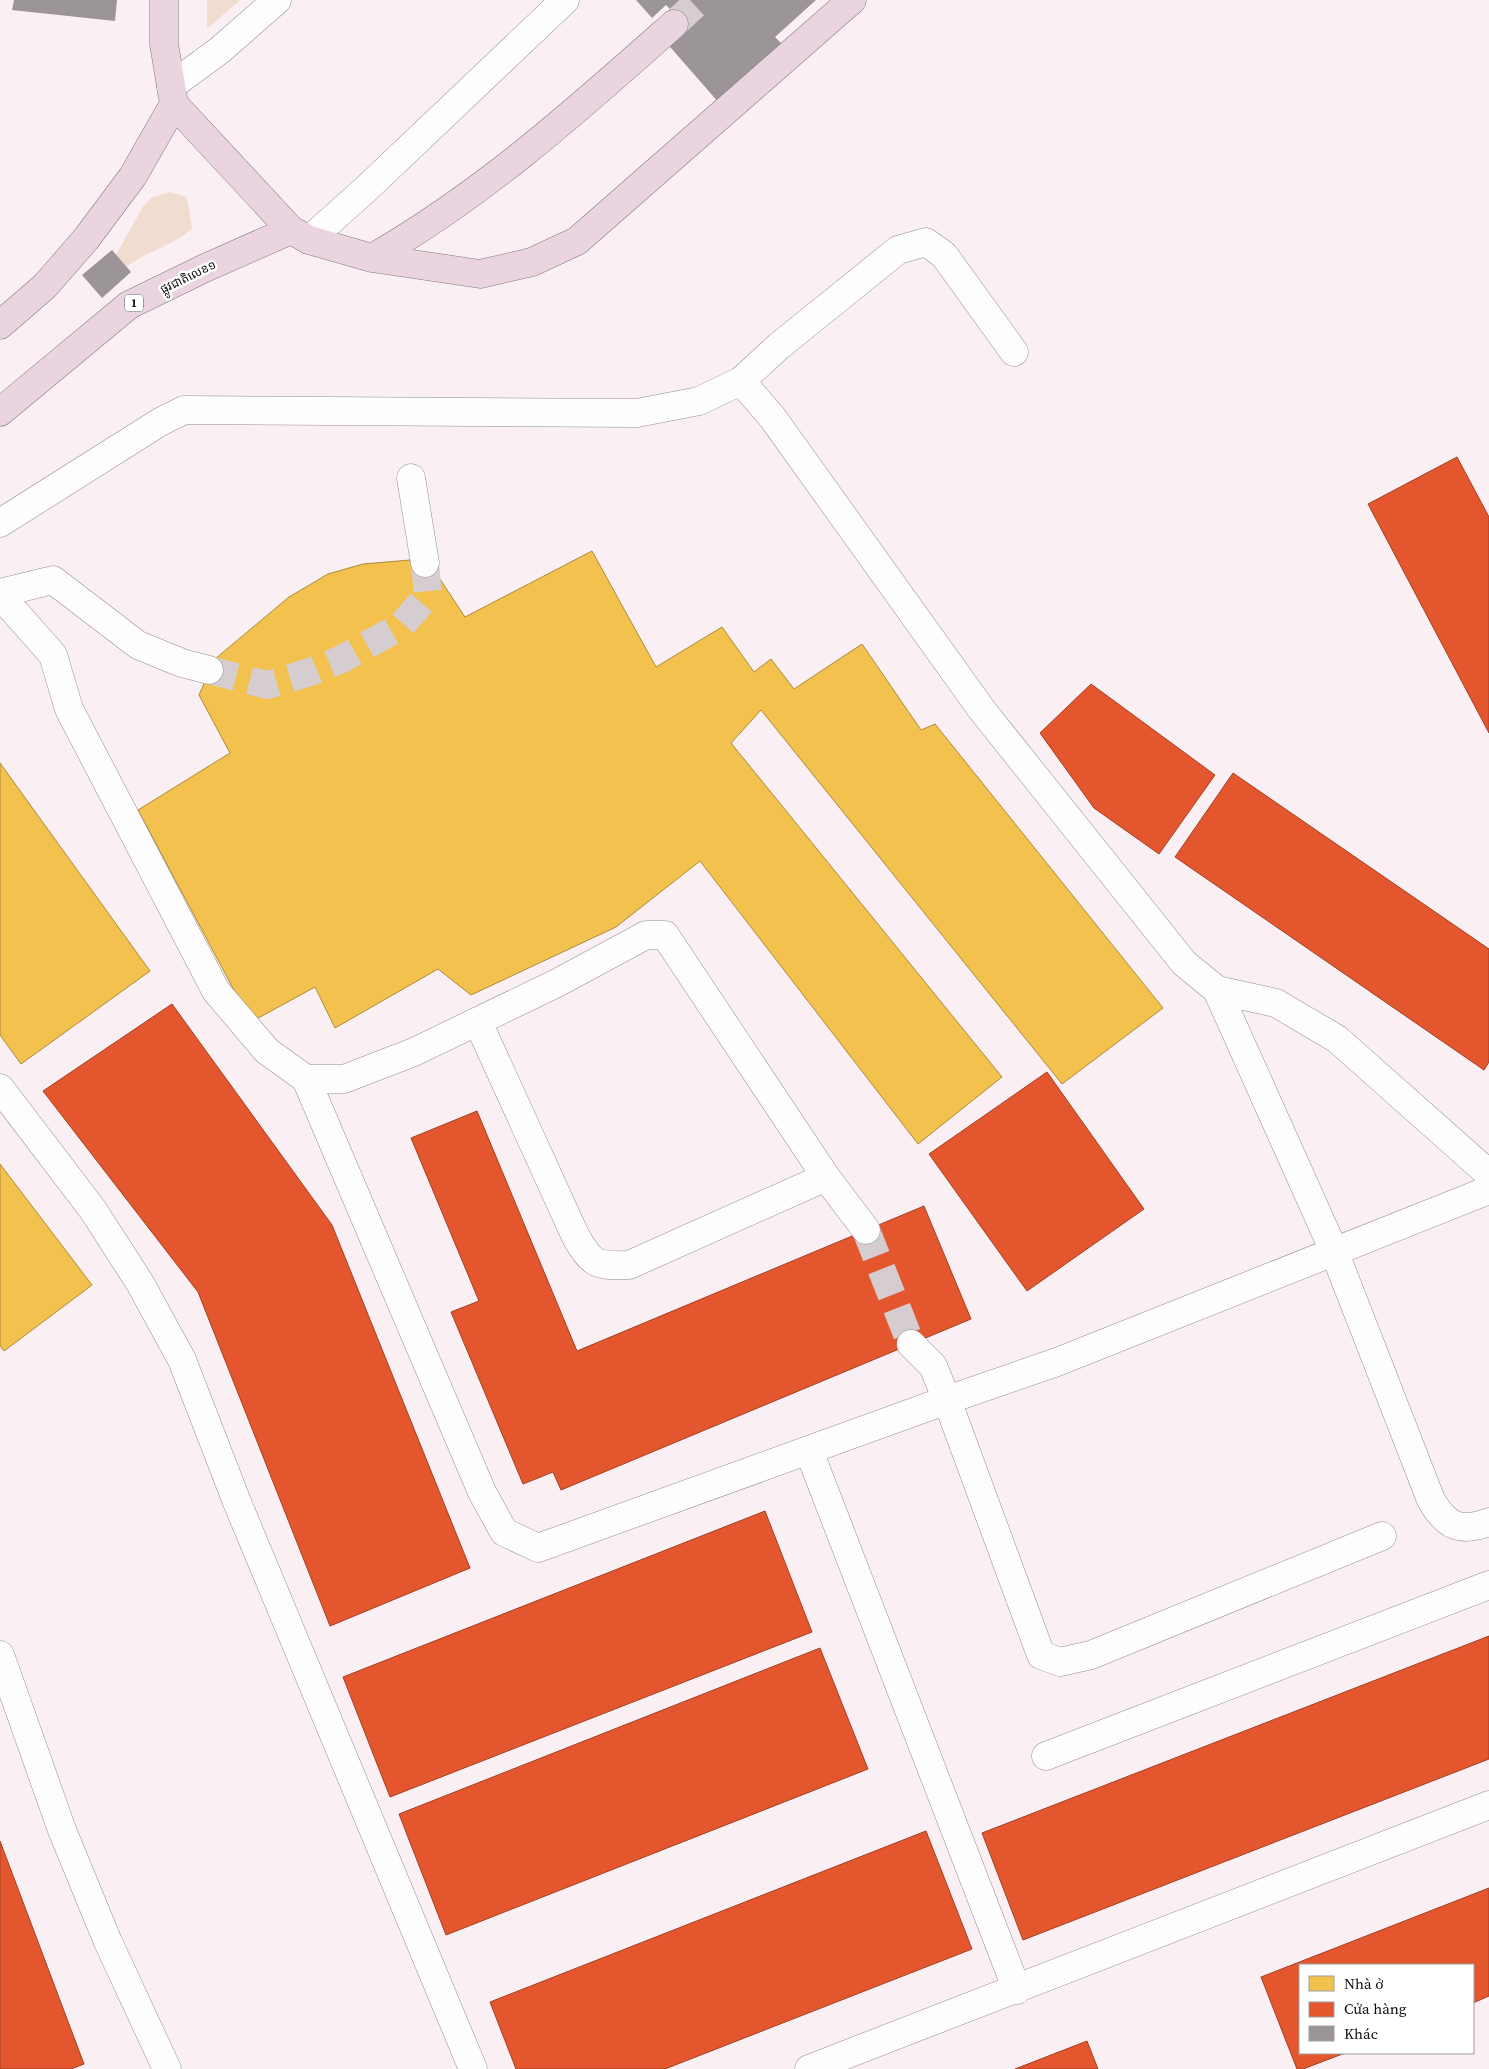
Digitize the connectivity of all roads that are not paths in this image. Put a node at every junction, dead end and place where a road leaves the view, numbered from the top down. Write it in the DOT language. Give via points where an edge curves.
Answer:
graph roads {
  1 [pos="164,0"];
  2 [pos="178,0"];
  3 [pos="277,0"];
  4 [pos="565,0"];
  5 [pos="852,0"];
  6 [pos="674,24"];
  7 [pos="164,44"];
  8 [pos="172,95"];
  9 [pos="300,235"];
  10 [pos="372,258"];
  11 [pos="0,325"];
  12 [pos="1014,352"];
  13 [pos="741,381"];
  14 [pos="0,412"];
  15 [pos="410,478"];
  16 [pos="0,523"];
  17 [pos="425,563"];
  18 [pos="0,594"];
  19 [pos="209,670"];
  20 [pos="1217,990"];
  21 [pos="478,1022"];
  22 [pos="306,1079"];
  23 [pos="0,1088"];
  24 [pos="1489,1174"];
  25 [pos="826,1177"];
  26 [pos="1489,1190"];
  27 [pos="866,1230"];
  28 [pos="1334,1251"];
  29 [pos="911,1344"];
  30 [pos="947,1400"];
  31 [pos="810,1451"];
  32 [pos="1489,1522"];
  33 [pos="1382,1536"];
  34 [pos="1489,1585"];
  35 [pos="0,1655"];
  36 [pos="1046,1756"];
  37 [pos="1489,1805"];
  38 [pos="1017,1990"];
  39 [pos="166,2069"];
  40 [pos="473,2069"];
  41 [pos="808,2069"];
  1 -- 7 [label="highway"];
  2 -- 7 [label="highway"];
  3 -- 8 [label="street"];
  4 -- 9 [label="street" via="366,189"];
  5 -- 10 [label="highway" via="577,241 532,262 480,274"];
  6 -- 10 [label="highway" via="554,130 450,211"];
  7 -- 8 [label="highway"];
  8 -- 9 [label="highway"];
  8 -- 11 [label="highway" via="133,176 86,239 45,286"];
  9 -- 10 [label="highway"];
  9 -- 14 [label="highway, ផ្លូវជាតិលេខ១ / 1" via="205,268 129,305"];
  12 -- 13 [label="street" via="944,255 926,242 898,250 779,346"];
  13 -- 16 [label="street" via="698,400 637,413 184,410"];
  13 -- 20 [label="street" via="772,417 982,710 1184,963"];
  15 -- 17 [label="street"];
  18 -- 19 [label="street" via="52,580 138,645"];
  18 -- 22 [label="street" via="53,655 69,709 216,991 267,1051"];
  20 -- 24 [label="street" via="1276,1003 1337,1039"];
  20 -- 28 [label="street"];
  21 -- 22 [label="street" via="344,1080"];
  21 -- 25 [label="street" via="557,984 646,935 665,935"];
  21 -- 25 [label="street" via="575,1235 587,1256 602,1266 629,1266"];
  22 -- 31 [label="street" via="482,1492 504,1532 538,1548"];
  23 -- 40 [label="street" via="93,1210 140,1283 182,1360 237,1502"];
  25 -- 27 [label="street"];
  26 -- 28 [label="street"];
  28 -- 30 [label="street" via="1057,1362"];
  28 -- 32 [label="street" via="1435,1508 1440,1516 1461,1528"];
  29 -- 30 [label="street" via="933,1366"];
  30 -- 31 [label="street"];
  30 -- 33 [label="street" via="1041,1655 1060,1662 1090,1655"];
  31 -- 38 [label="street"];
  34 -- 36 [label="street"];
  35 -- 39 [label="street" via="62,1830 108,1942"];
  37 -- 38 [label="street"];
  38 -- 41 [label="street"];
}
